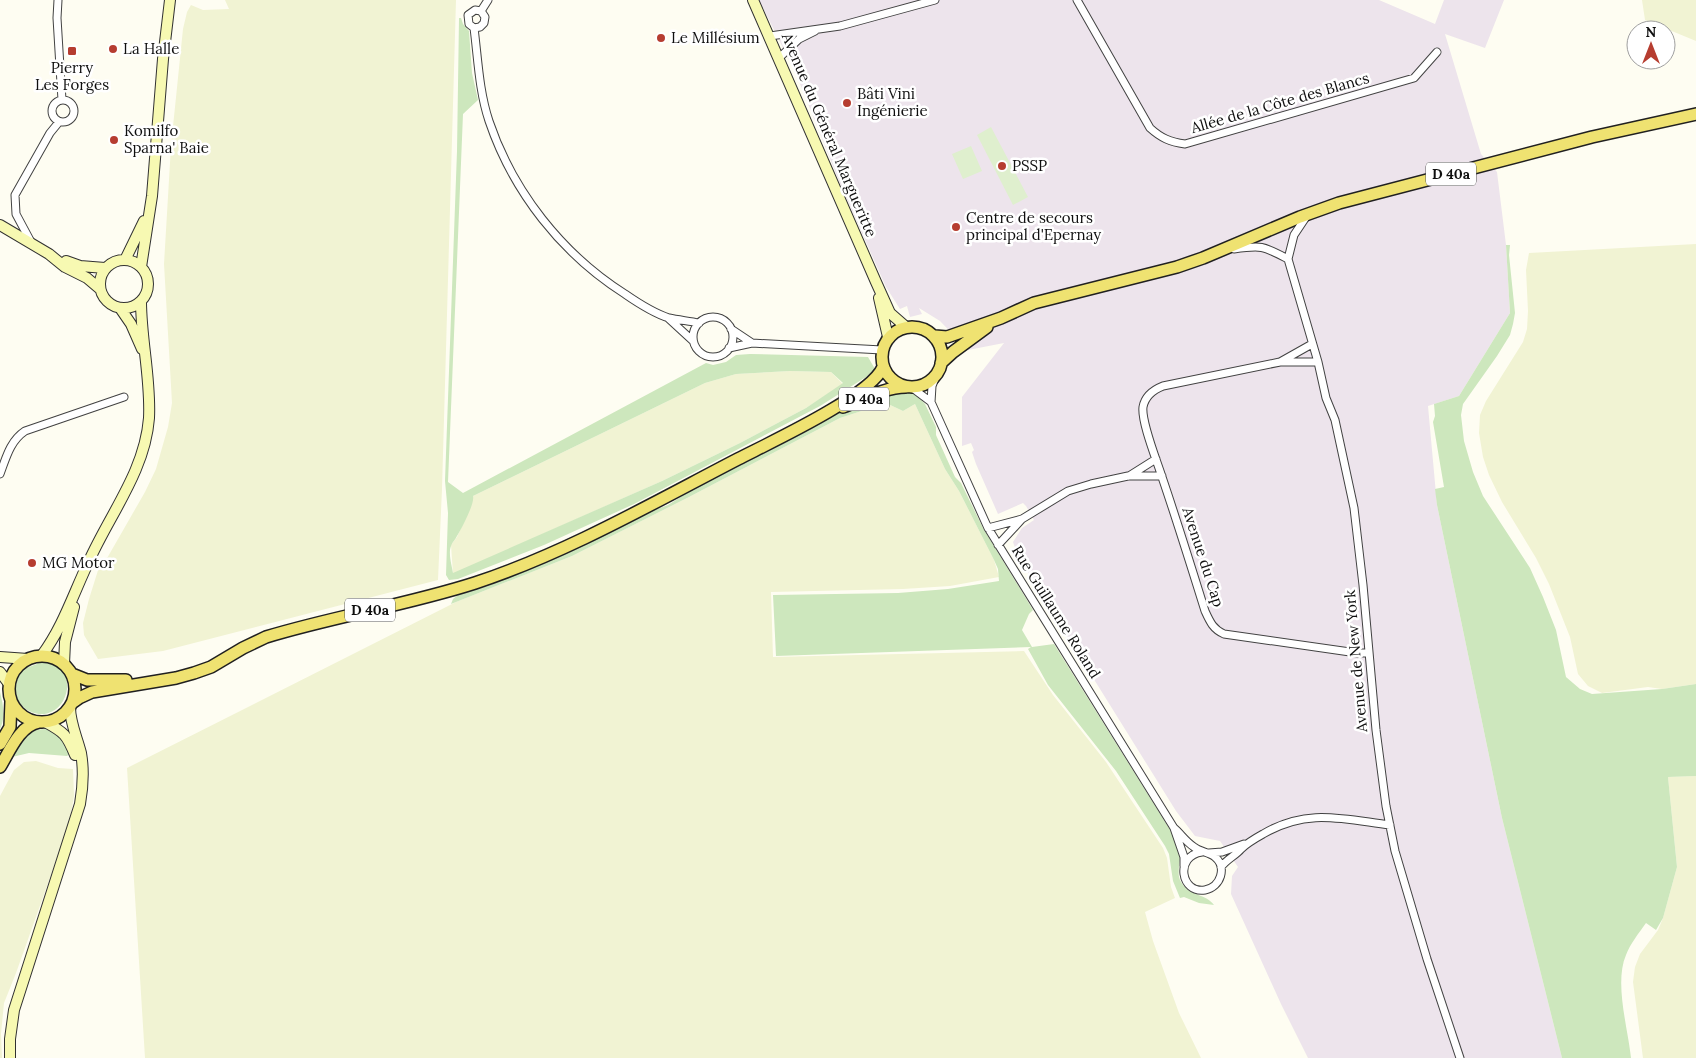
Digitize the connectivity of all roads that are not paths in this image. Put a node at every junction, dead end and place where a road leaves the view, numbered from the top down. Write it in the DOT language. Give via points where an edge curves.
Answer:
graph roads {
  1 [pos="58,0"];
  2 [pos="170,0"];
  3 [pos="488,0"];
  4 [pos="753,0"];
  5 [pos="935,0"];
  6 [pos="1076,0"];
  7 [pos="481,11"];
  8 [pos="474,28"];
  9 [pos="817,30"];
  10 [pos="770,36"];
  11 [pos="1437,52"];
  12 [pos="779,58"];
  13 [pos="62,100"];
  14 [pos="1696,114"];
  15 [pos="59,122"];
  16 [pos="152,196"];
  17 [pos="1311,212"];
  18 [pos="0,225"];
  19 [pos="33,244"];
  20 [pos="1226,250"];
  21 [pos="49,254"];
  22 [pos="1288,259"];
  23 [pos="125,260"];
  24 [pos="141,267"];
  25 [pos="105,268"];
  26 [pos="876,282"];
  27 [pos="100,289"];
  28 [pos="141,301"];
  29 [pos="120,308"];
  30 [pos="668,318"];
  31 [pos="1001,318"];
  32 [pos="699,322"];
  33 [pos="906,327"];
  34 [pos="731,329"];
  35 [pos="935,336"];
  36 [pos="888,338"];
  37 [pos="693,341"];
  38 [pos="752,343"];
  39 [pos="1312,344"];
  40 [pos="729,348"];
  41 [pos="882,350"];
  42 [pos="145,357"];
  43 [pos="1280,362"];
  44 [pos="1318,362"];
  45 [pos="941,363"];
  46 [pos="883,367"];
  47 [pos="936,376"];
  48 [pos="909,387"];
  49 [pos="124,397"];
  50 [pos="931,402"];
  51 [pos="822,415"];
  52 [pos="1156,459"];
  53 [pos="0,474"];
  54 [pos="1128,476"];
  55 [pos="1162,476"];
  56 [pos="1022,519"];
  57 [pos="988,528"];
  58 [pos="998,545"];
  59 [pos="80,579"];
  60 [pos="1369,653"];
  61 [pos="42,655"];
  62 [pos="0,657"];
  63 [pos="28,658"];
  64 [pos="64,664"];
  65 [pos="0,672"];
  66 [pos="72,674"];
  67 [pos="158,680"];
  68 [pos="9,684"];
  69 [pos="11,701"];
  70 [pos="71,705"];
  71 [pos="42,722"];
  72 [pos="0,744"];
  73 [pos="0,767"];
  74 [pos="82,770"];
  75 [pos="1390,825"];
  76 [pos="1174,828"];
  77 [pos="1245,844"];
  78 [pos="1206,853"];
  79 [pos="1184,866"];
  80 [pos="1221,867"];
  81 [pos="10,1058"];
  82 [pos="1460,1058"];
  1 -- 13 [label="street"];
  2 -- 16 [label="main road"];
  3 -- 7 [label="street"];
  4 -- 10 [label="main road, Avenue du Général Margueritte"];
  5 -- 9 [label="street"];
  6 -- 11 [label="street, Allée de la Côte des Blancs" via="1150,128 1172,143 1185,144 1414,78"];
  7 -- 8 [label="street" via="485,16 484,23"];
  7 -- 8 [label="street" via="475,10 468,15 467,21"];
  8 -- 30 [label="street" via="479,78 489,121 522,192 545,224 610,285"];
  9 -- 10 [label="street"];
  9 -- 12 [label="street"];
  10 -- 12 [label="main road, Avenue du Général Margueritte"];
  12 -- 26 [label="main road, Avenue du Général Margueritte"];
  13 -- 15 [label="street" via="52,108 53,117"];
  13 -- 15 [label="street" via="71,104 74,114 66,122"];
  14 -- 17 [label="main road, D 40a" via="1569,142"];
  15 -- 19 [label="street" via="15,195 16,214"];
  16 -- 23 [label="main road" via="137,238"];
  16 -- 24 [label="main road"];
  17 -- 20 [label="main road, D 40a"];
  17 -- 22 [label="street" via="1294,235"];
  18 -- 19 [label="main road"];
  19 -- 21 [label="main road"];
  20 -- 22 [label="street" via="1264,246"];
  20 -- 31 [label="main road, D 40a" via="1177,267 1034,303"];
  21 -- 25 [label="main road" via="80,266"];
  21 -- 27 [label="main road"];
  22 -- 39 [label="street, Avenue de New York"];
  23 -- 24 [label="main road"];
  23 -- 25 [label="main road" via="118,260"];
  24 -- 28 [label="main road" via="148,280 146,294"];
  25 -- 27 [label="main road"];
  26 -- 33 [label="main road, Avenue du Général Margueritte" via="890,313"];
  26 -- 36 [label="main road, Avenue du Général Margueritte"];
  27 -- 29 [label="main road" via="107,301"];
  28 -- 29 [label="main road"];
  28 -- 42 [label="main road"];
  29 -- 42 [label="main road" via="131,324"];
  30 -- 32 [label="street"];
  30 -- 37 [label="street"];
  31 -- 35 [label="main road, D 40a" via="947,338"];
  31 -- 45 [label="main road, D 40a"];
  32 -- 34 [label="street" via="717,317"];
  32 -- 37 [label="street"];
  33 -- 35 [label="main road" via="921,328"];
  33 -- 36 [label="main road" via="893,332"];
  34 -- 38 [label="street"];
  34 -- 40 [label="street"];
  35 -- 45 [label="main road" via="942,352"];
  36 -- 41 [label="main road"];
  37 -- 40 [label="street" via="706,355 719,356"];
  38 -- 40 [label="street"];
  38 -- 41 [label="street"];
  39 -- 43 [label="street"];
  39 -- 44 [label="street, Avenue de New York"];
  41 -- 46 [label="main road"];
  42 -- 59 [label="main road" via="149,419 144,444 124,495"];
  43 -- 44 [label="street"];
  43 -- 52 [label="street, Avenue du Cap" via="1154,390 1146,399 1143,410"];
  44 -- 60 [label="street, Avenue de New York" via="1335,420 1354,508"];
  45 -- 47 [label="main road"];
  46 -- 48 [label="main road" via="890,379"];
  46 -- 51 [label="main road, D 40a" via="866,386"];
  47 -- 48 [label="main road" via="921,386"];
  47 -- 50 [label="street"];
  48 -- 50 [label="street"];
  48 -- 51 [label="main road, D 40a" via="881,392"];
  49 -- 53 [label="street" via="25,431 8,451"];
  50 -- 57 [label="street, Rue Guillaume Roland"];
  51 -- 67 [label="main road, D 40a" via="583,538 499,574 446,591 266,637 202,670"];
  52 -- 54 [label="street"];
  52 -- 55 [label="street, Avenue du Cap"];
  54 -- 55 [label="street"];
  54 -- 56 [label="street" via="1068,491"];
  55 -- 60 [label="street, Avenue du Cap" via="1205,611 1216,630 1224,634"];
  56 -- 57 [label="street"];
  56 -- 58 [label="street"];
  57 -- 58 [label="street, Rue Guillaume Roland"];
  58 -- 76 [label="street, Rue Guillaume Roland"];
  59 -- 61 [label="main road" via="62,622"];
  59 -- 64 [label="main road" via="65,642"];
  60 -- 75 [label="street, Avenue de New York"];
  61 -- 63 [label="main road"];
  61 -- 64 [label="main road"];
  62 -- 63 [label="main road"];
  63 -- 68 [label="main road" via="12,673"];
  64 -- 66 [label="main road"];
  65 -- 68 [label="main road"];
  66 -- 67 [label="main road, D 40a" via="87,680"];
  66 -- 70 [label="main road" via="75,694"];
  67 -- 70 [label="main road, D 40a" via="92,692"];
  68 -- 69 [label="main road"];
  69 -- 71 [label="main road" via="22,716"];
  69 -- 72 [label="main road" via="10,727"];
  70 -- 71 [label="main road" via="59,717"];
  70 -- 74 [label="main road" via="70,716"];
  71 -- 73 [label="main road" via="26,728"];
  71 -- 74 [label="main road" via="69,739"];
  74 -- 81 [label="main road" via="75,824 14,1010"];
  75 -- 77 [label="street" via="1320,816 1297,819 1277,825"];
  75 -- 82 [label="street, Avenue de New York" via="1416,922"];
  76 -- 78 [label="street, Rue Guillaume Roland"];
  76 -- 79 [label="street, Rue Guillaume Roland"];
  77 -- 78 [label="street" via="1222,852"];
  77 -- 80 [label="street"];
  78 -- 79 [label="street" via="1189,857"];
  78 -- 80 [label="street" via="1214,856"];
  79 -- 80 [label="street" via="1188,884 1203,890 1218,882"];
}
